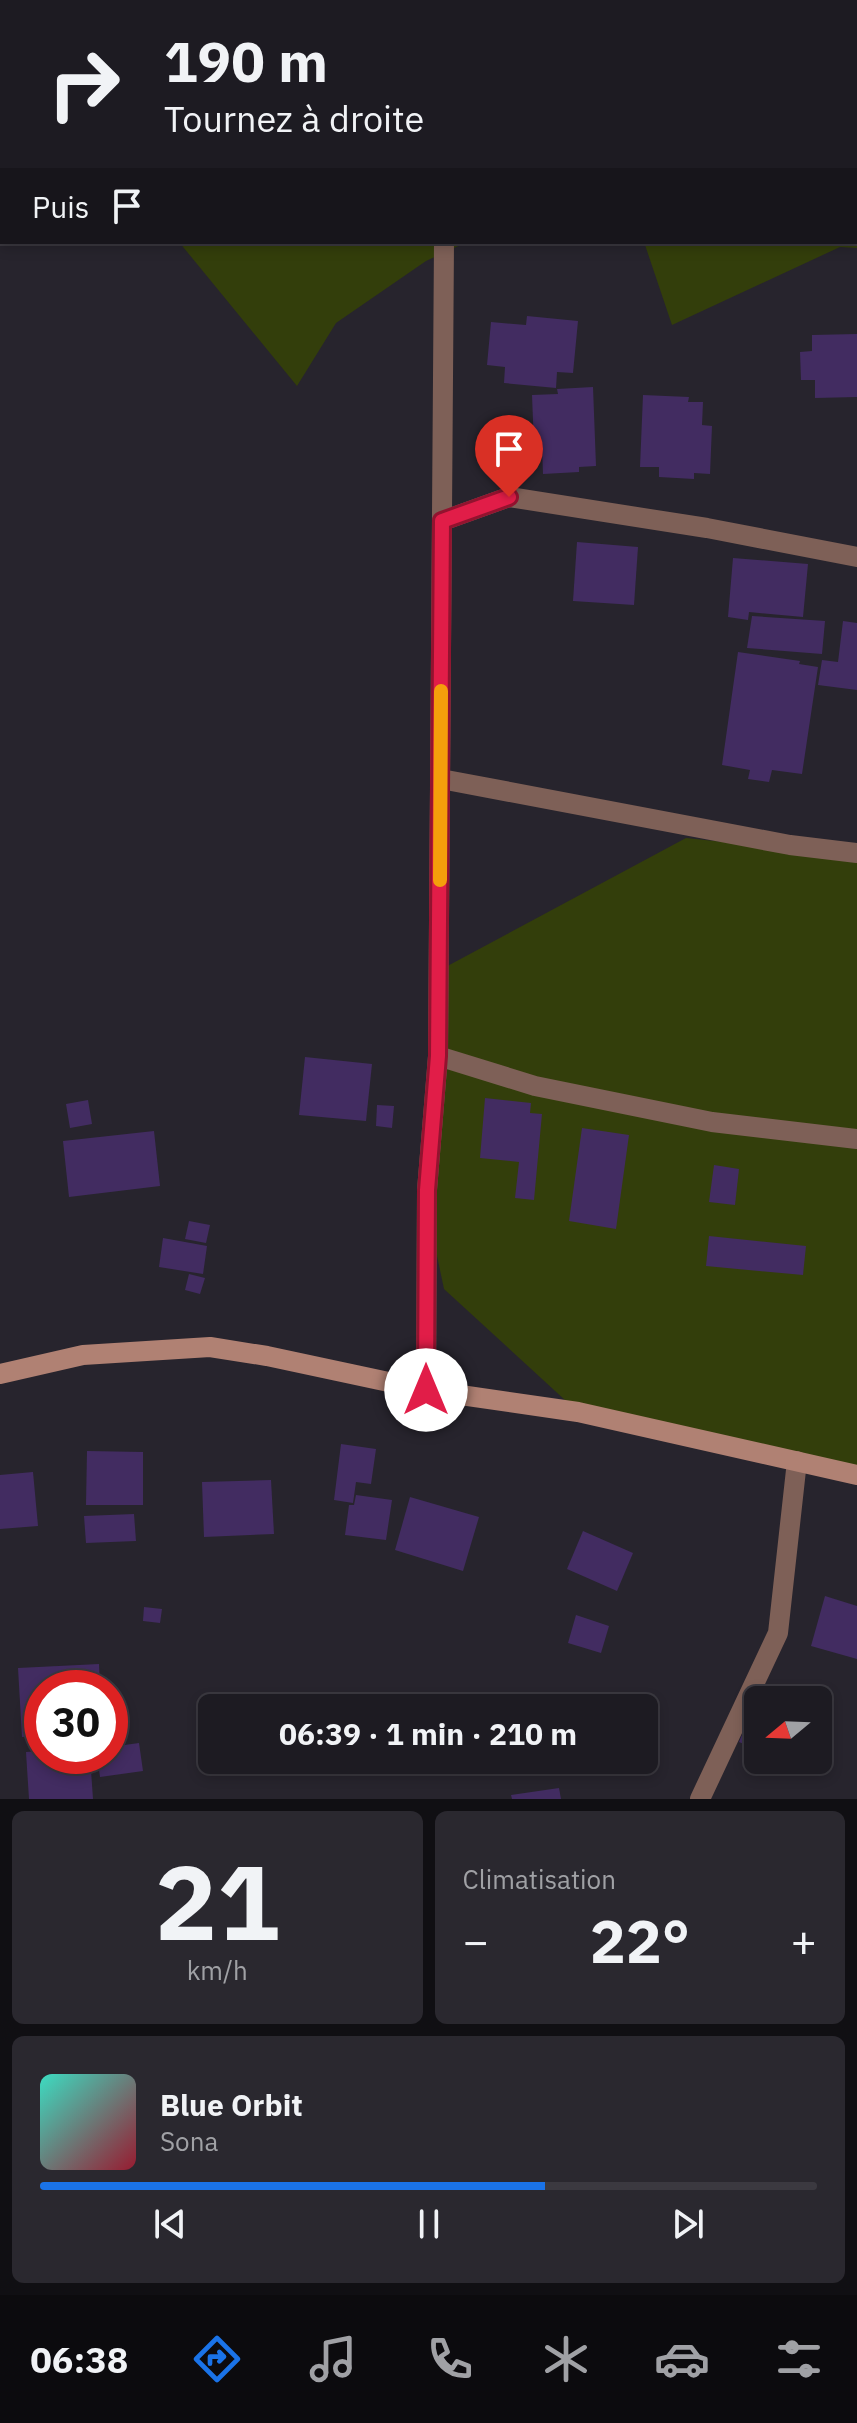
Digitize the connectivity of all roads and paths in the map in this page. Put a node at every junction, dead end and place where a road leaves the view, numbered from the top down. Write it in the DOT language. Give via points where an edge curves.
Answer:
graph roads {
  1 [pos="444,244"];
  2 [pos="442,521"];
  3 [pos="857,557"];
  4 [pos="441,779"];
  5 [pos="857,853"];
  6 [pos="438,1056"];
  7 [pos="857,1139"];
  8 [pos="0,1374"];
  9 [pos="426,1390"];
  10 [pos="797,1461"];
  11 [pos="857,1475"];
  12 [pos="700,1799"];
  1 -- 2 [label="street"];
  2 -- 3 [label="street" via="509,497"];
  2 -- 4 [label="street"];
  4 -- 5 [label="street"];
  4 -- 6 [label="street"];
  6 -- 7 [label="street" via="535,1086 712,1122"];
  6 -- 9 [label="street" via="427,1190"];
  8 -- 9 [label="main road" via="83,1355 210,1347"];
  9 -- 10 [label="main road" via="578,1412"];
  10 -- 11 [label="main road"];
  10 -- 12 [label="street" via="778,1633"];
}
